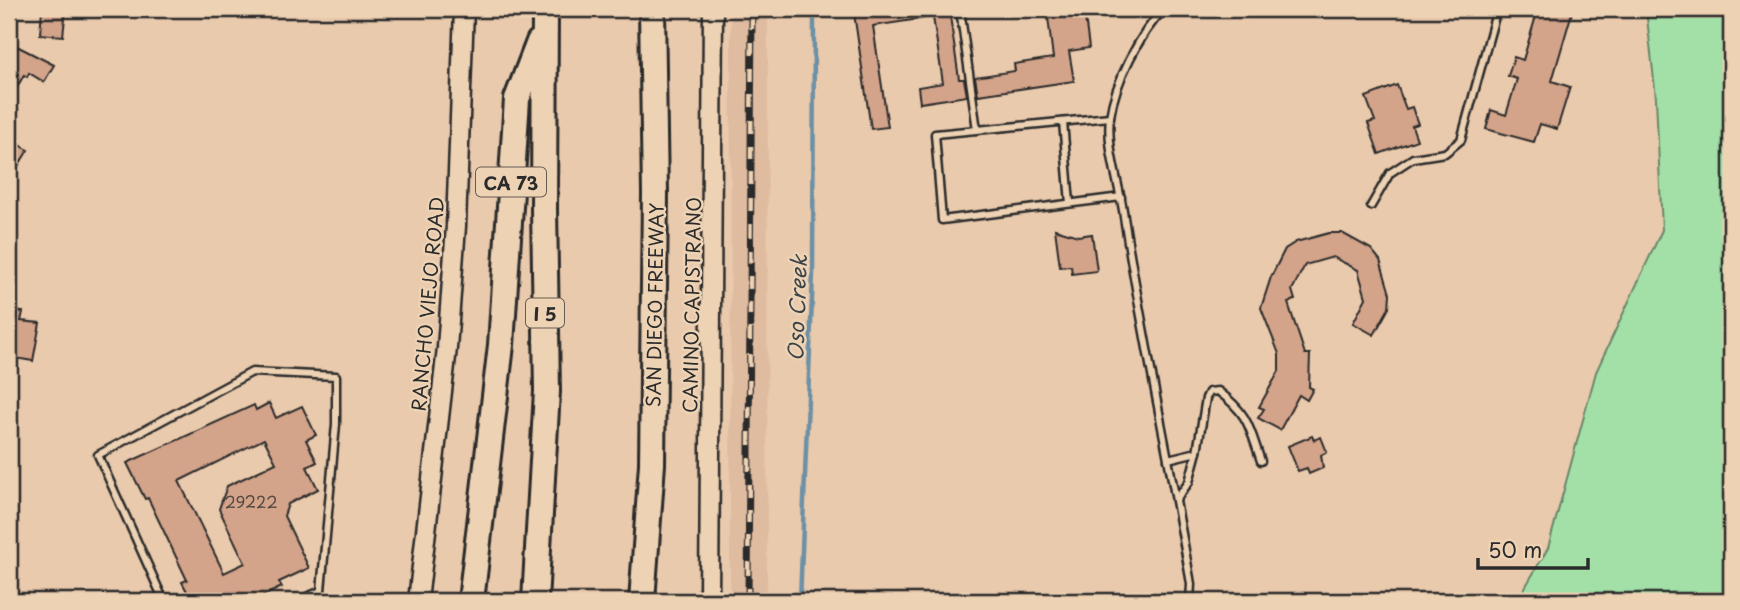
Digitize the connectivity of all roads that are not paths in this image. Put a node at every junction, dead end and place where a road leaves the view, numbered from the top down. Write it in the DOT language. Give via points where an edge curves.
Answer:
graph roads {
  1 [pos="464,9"];
  2 [pos="652,9"];
  3 [pos="713,9"];
  4 [pos="960,9"];
  5 [pos="1164,9"];
  6 [pos="1497,9"];
  7 [pos="545,17"];
  8 [pos="1110,117"];
  9 [pos="1063,122"];
  10 [pos="977,130"];
  11 [pos="1121,197"];
  12 [pos="1070,203"];
  13 [pos="1371,206"];
  14 [pos="1198,453"];
  15 [pos="1168,459"];
  16 [pos="1261,461"];
  17 [pos="651,494"];
  18 [pos="1177,500"];
  19 [pos="164,601"];
  20 [pos="297,601"];
  21 [pos="418,601"];
  22 [pos="471,601"];
  23 [pos="535,601"];
  24 [pos="642,601"];
  25 [pos="657,601"];
  26 [pos="709,601"];
  27 [pos="1191,601"];
  1 -- 21 [label="main road, RANCHO VIEJO ROAD" via="447,348"];
  2 -- 17 [label="highway, SAN DIEGO FREEWAY"];
  3 -- 26 [label="main road, CAMINO CAPISTRANO"];
  4 -- 10 [label="lane"];
  5 -- 8 [label="lane" via="1124,71"];
  6 -- 13 [label="lane" via="1461,139 1445,153 1413,158 1390,173"];
  7 -- 22 [label="highway, CA 73" via="517,99 499,368"];
  7 -- 23 [label="highway, I 5" via="547,391"];
  8 -- 9 [label="lane"];
  8 -- 11 [label="lane"];
  9 -- 10 [label="lane"];
  9 -- 12 [label="lane"];
  10 -- 12 [label="lane" via="935,134 942,220"];
  11 -- 12 [label="lane"];
  11 -- 15 [label="lane"];
  14 -- 15 [label="lane"];
  14 -- 16 [label="lane" via="1206,398 1209,392 1218,391 1247,418"];
  14 -- 18 [label="lane" via="1189,482"];
  15 -- 18 [label="lane"];
  17 -- 24 [label="highway, SAN DIEGO FREEWAY"];
  17 -- 25 [label="highway"];
  18 -- 27 [label="lane"];
  19 -- 20 [label="lane" via="98,455 252,372 337,376 321,591"];
}
